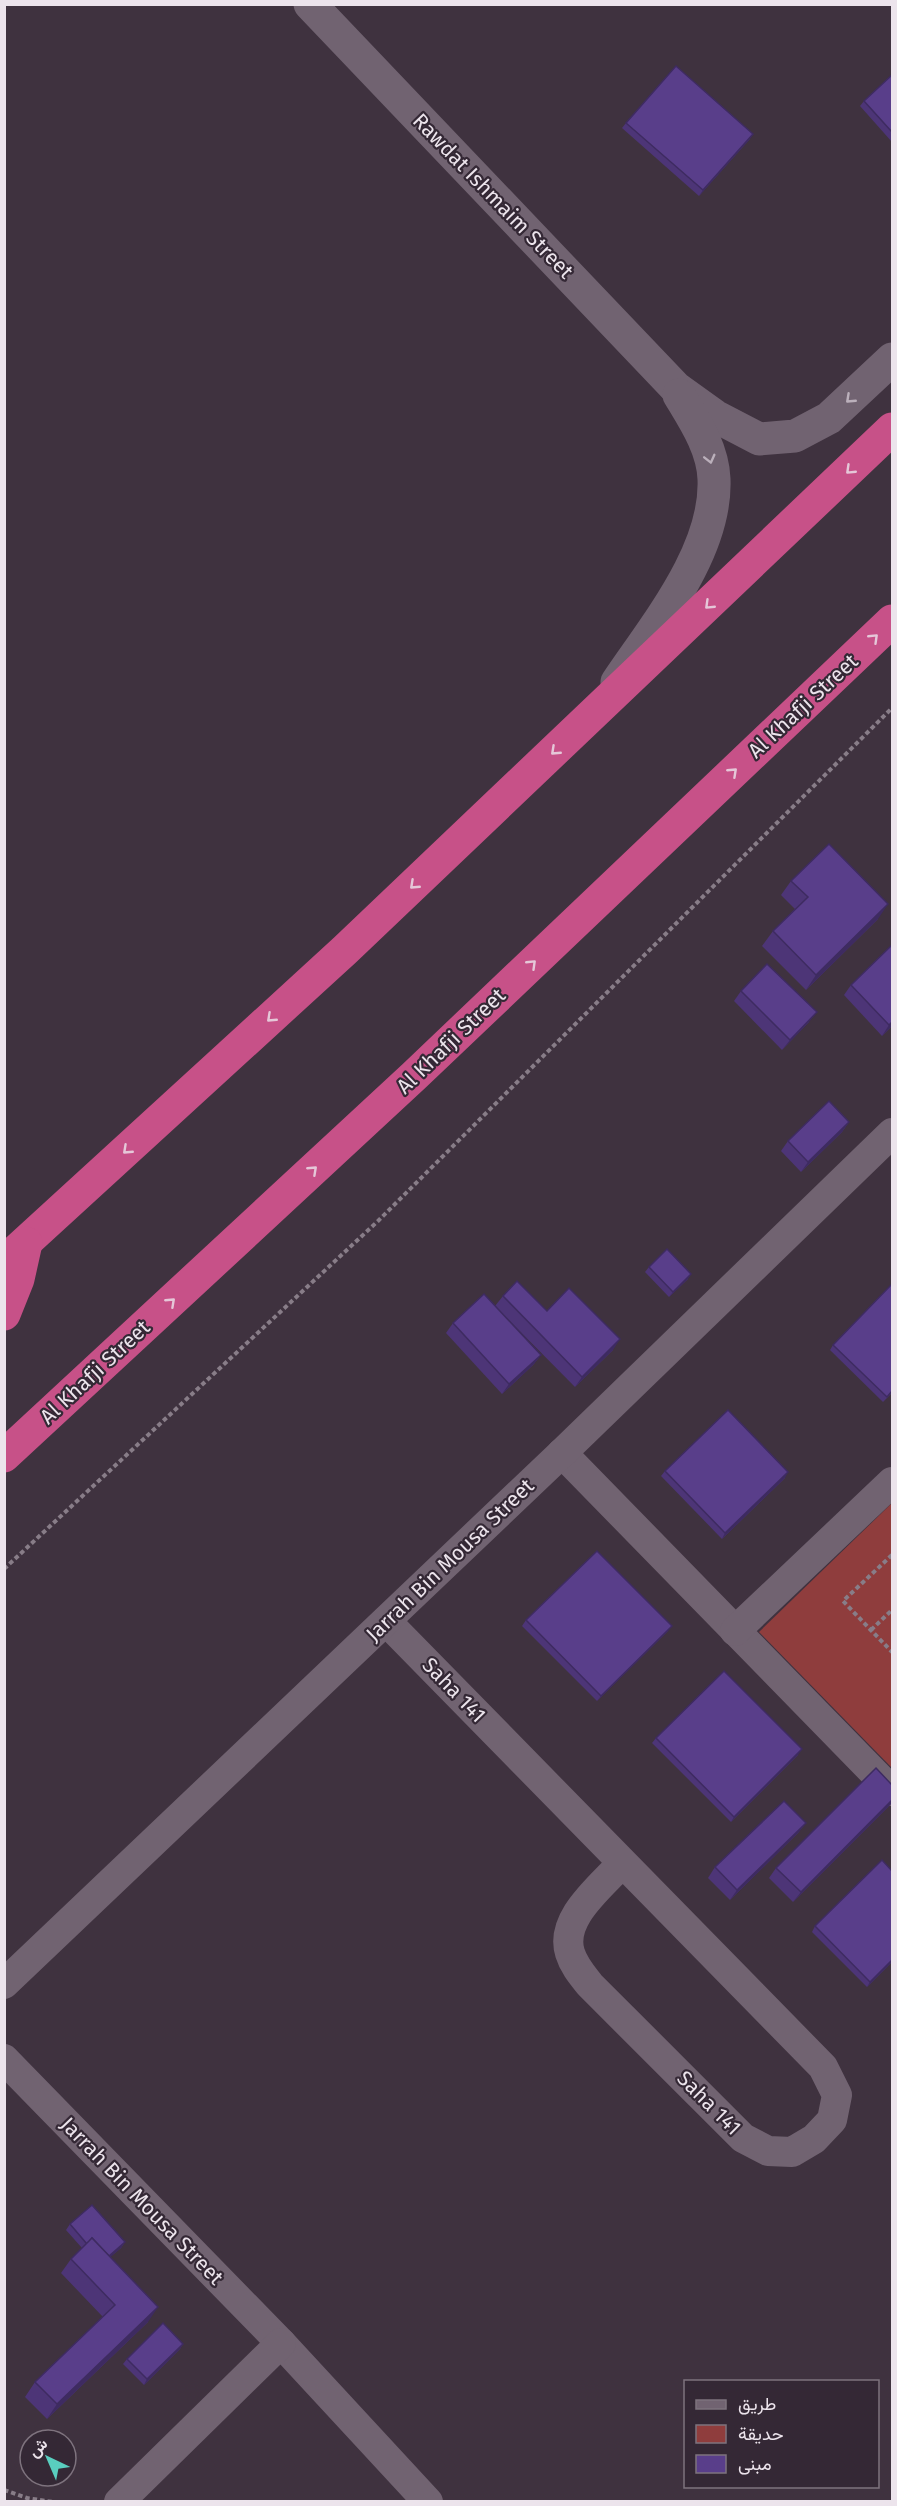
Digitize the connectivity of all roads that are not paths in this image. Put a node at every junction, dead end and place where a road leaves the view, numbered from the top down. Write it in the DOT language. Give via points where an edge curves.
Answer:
graph roads {
  1 [pos="310,4"];
  2 [pos="892,359"];
  3 [pos="675,388"];
  4 [pos="892,429"];
  5 [pos="892,621"];
  6 [pos="598,711"];
  7 [pos="892,1133"];
  8 [pos="15,1253"];
  9 [pos="4,1314"];
  10 [pos="562,1453"];
  11 [pos="4,1456"];
  12 [pos="892,1482"];
  13 [pos="386,1621"];
  14 [pos="735,1631"];
  15 [pos="892,1791"];
  16 [pos="622,1863"];
  17 [pos="4,1984"];
  18 [pos="4,2059"];
  19 [pos="281,2343"];
  20 [pos="119,2502"];
  21 [pos="428,2502"];
  1 -- 3 [label="street, Rawdat Ishmaim Street"];
  2 -- 3 [label="street, Rawdat Ishmaim Street, one-way" via="829,418 795,436 759,439 715,416"];
  3 -- 6 [label="street, Rawdat Ishmaim Street, one-way" via="710,453 714,478 711,519 694,561 669,604"];
  4 -- 6 [label="highway, one-way"];
  11 -- 5 [label="highway, Al Khafji Street, one-way" via="414,1076"];
  6 -- 8 [label="highway, one-way"];
  7 -- 10 [label="street, Jarrah Bin Mousa Street"];
  8 -- 9 [label="highway" via="18,1279"];
  10 -- 13 [label="street, Jarrah Bin Mousa Street"];
  10 -- 14 [label="street"];
  12 -- 14 [label="street"];
  13 -- 16 [label="street, Saha 141"];
  13 -- 17 [label="street, Jarrah Bin Mousa Street"];
  14 -- 15 [label="street"];
  16 -- 16 [label="street, Saha 141" via="581,1909 570,1928 569,1950 574,1965 743,2138 768,2151 792,2152 814,2139 832,2120 837,2095 823,2067"];
  18 -- 19 [label="street, Jarrah Bin Mousa Street"];
  19 -- 20 [label="street"];
  19 -- 21 [label="street, Jarrah Bin Mousa Street"];
}
